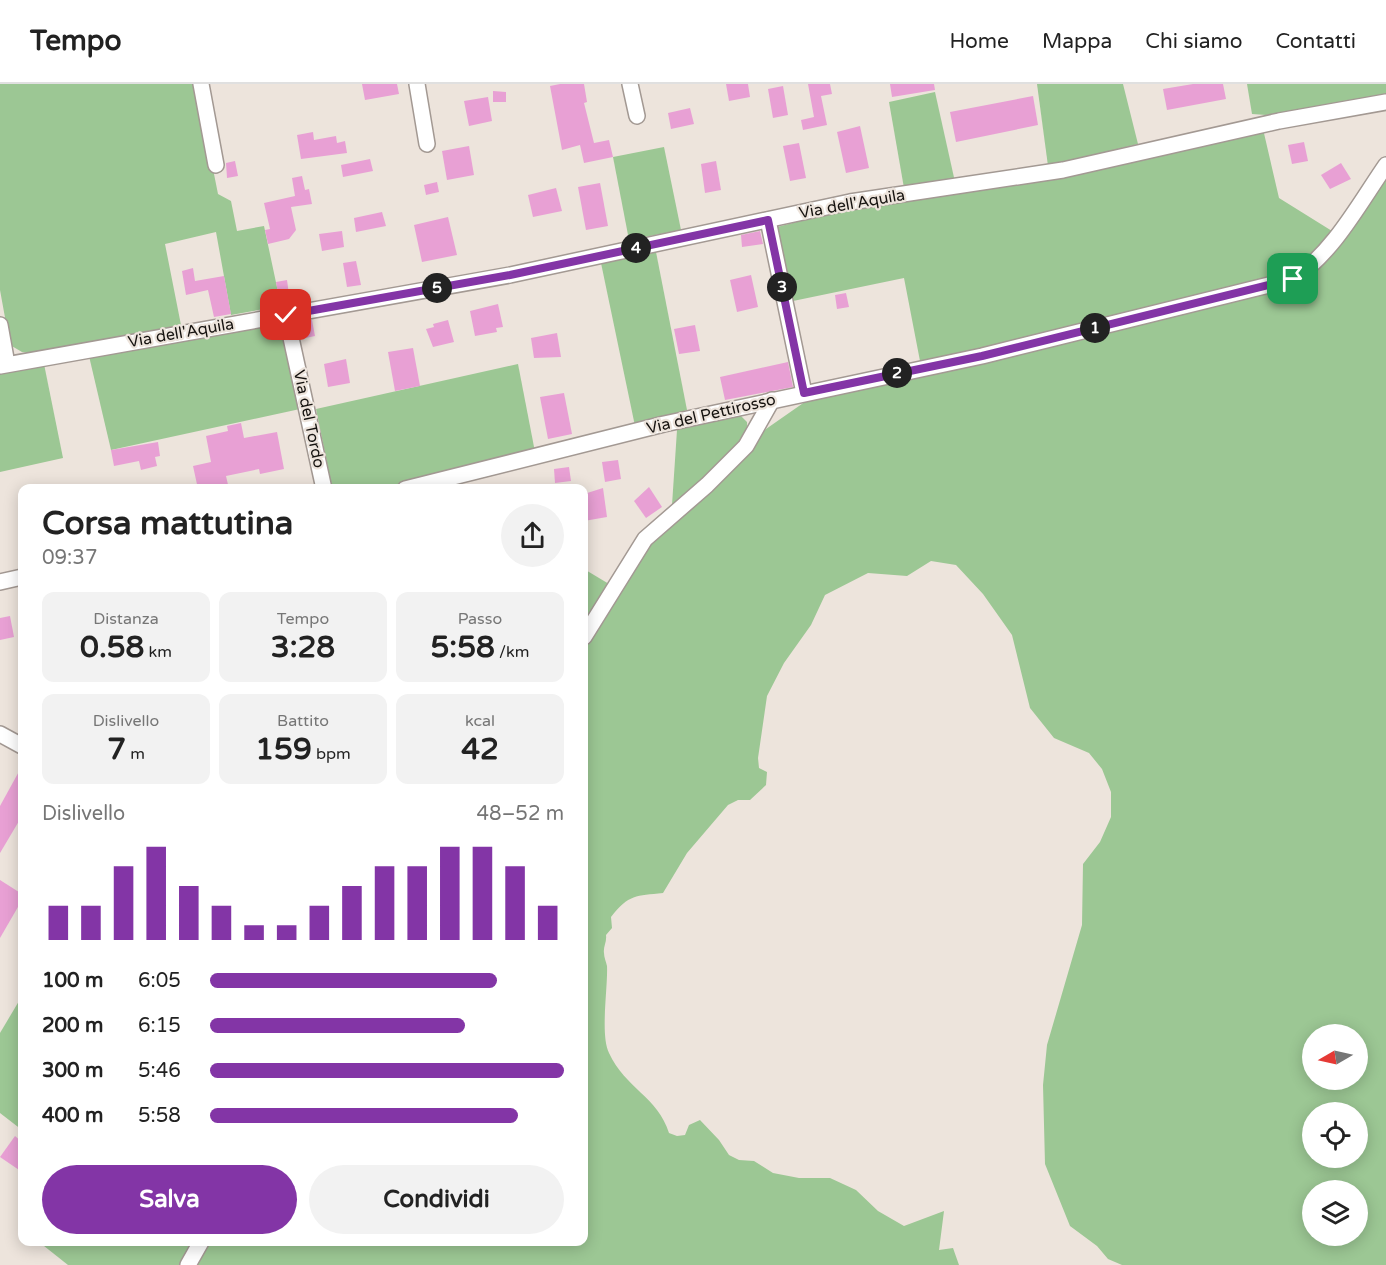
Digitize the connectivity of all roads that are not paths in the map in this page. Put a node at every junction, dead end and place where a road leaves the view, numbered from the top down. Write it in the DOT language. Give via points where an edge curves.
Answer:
graph roads {
  1 [pos="201,84"];
  2 [pos="417,84"];
  3 [pos="630,84"];
  4 [pos="1385,103"];
  5 [pos="637,116"];
  6 [pos="428,144"];
  7 [pos="216,165"];
  8 [pos="1386,165"];
  9 [pos="768,220"];
  10 [pos="286,315"];
  11 [pos="0,325"];
  12 [pos="4,365"];
  13 [pos="804,393"];
  14 [pos="772,400"];
  15 [pos="323,484"];
  16 [pos="426,484"];
  17 [pos="18,578"];
  18 [pos="0,582"];
  19 [pos="588,631"];
  20 [pos="0,735"];
  21 [pos="18,744"];
  22 [pos="199,1246"];
  23 [pos="188,1265"];
  1 -- 7 [label="street"];
  2 -- 6 [label="street"];
  3 -- 5 [label="street"];
  4 -- 9 [label="street, Via dell'Aquila" via="1279,121 1063,170 850,202"];
  8 -- 13 [label="street, Via del Pettirosso" via="1325,251 1311,268 1293,279 982,356"];
  9 -- 10 [label="street, Via dell'Aquila" via="510,275"];
  9 -- 13 [label="street"];
  10 -- 12 [label="street, Via dell'Aquila"];
  10 -- 15 [label="street, Via del Tordo"];
  11 -- 12 [label="street"];
  13 -- 14 [label="street, Via del Pettirosso"];
  14 -- 16 [label="street, Via del Pettirosso"];
  14 -- 19 [label="street" via="746,446 645,539"];
  17 -- 18 [label="street"];
  20 -- 21 [label="street"];
  22 -- 23 [label="street"];
}
